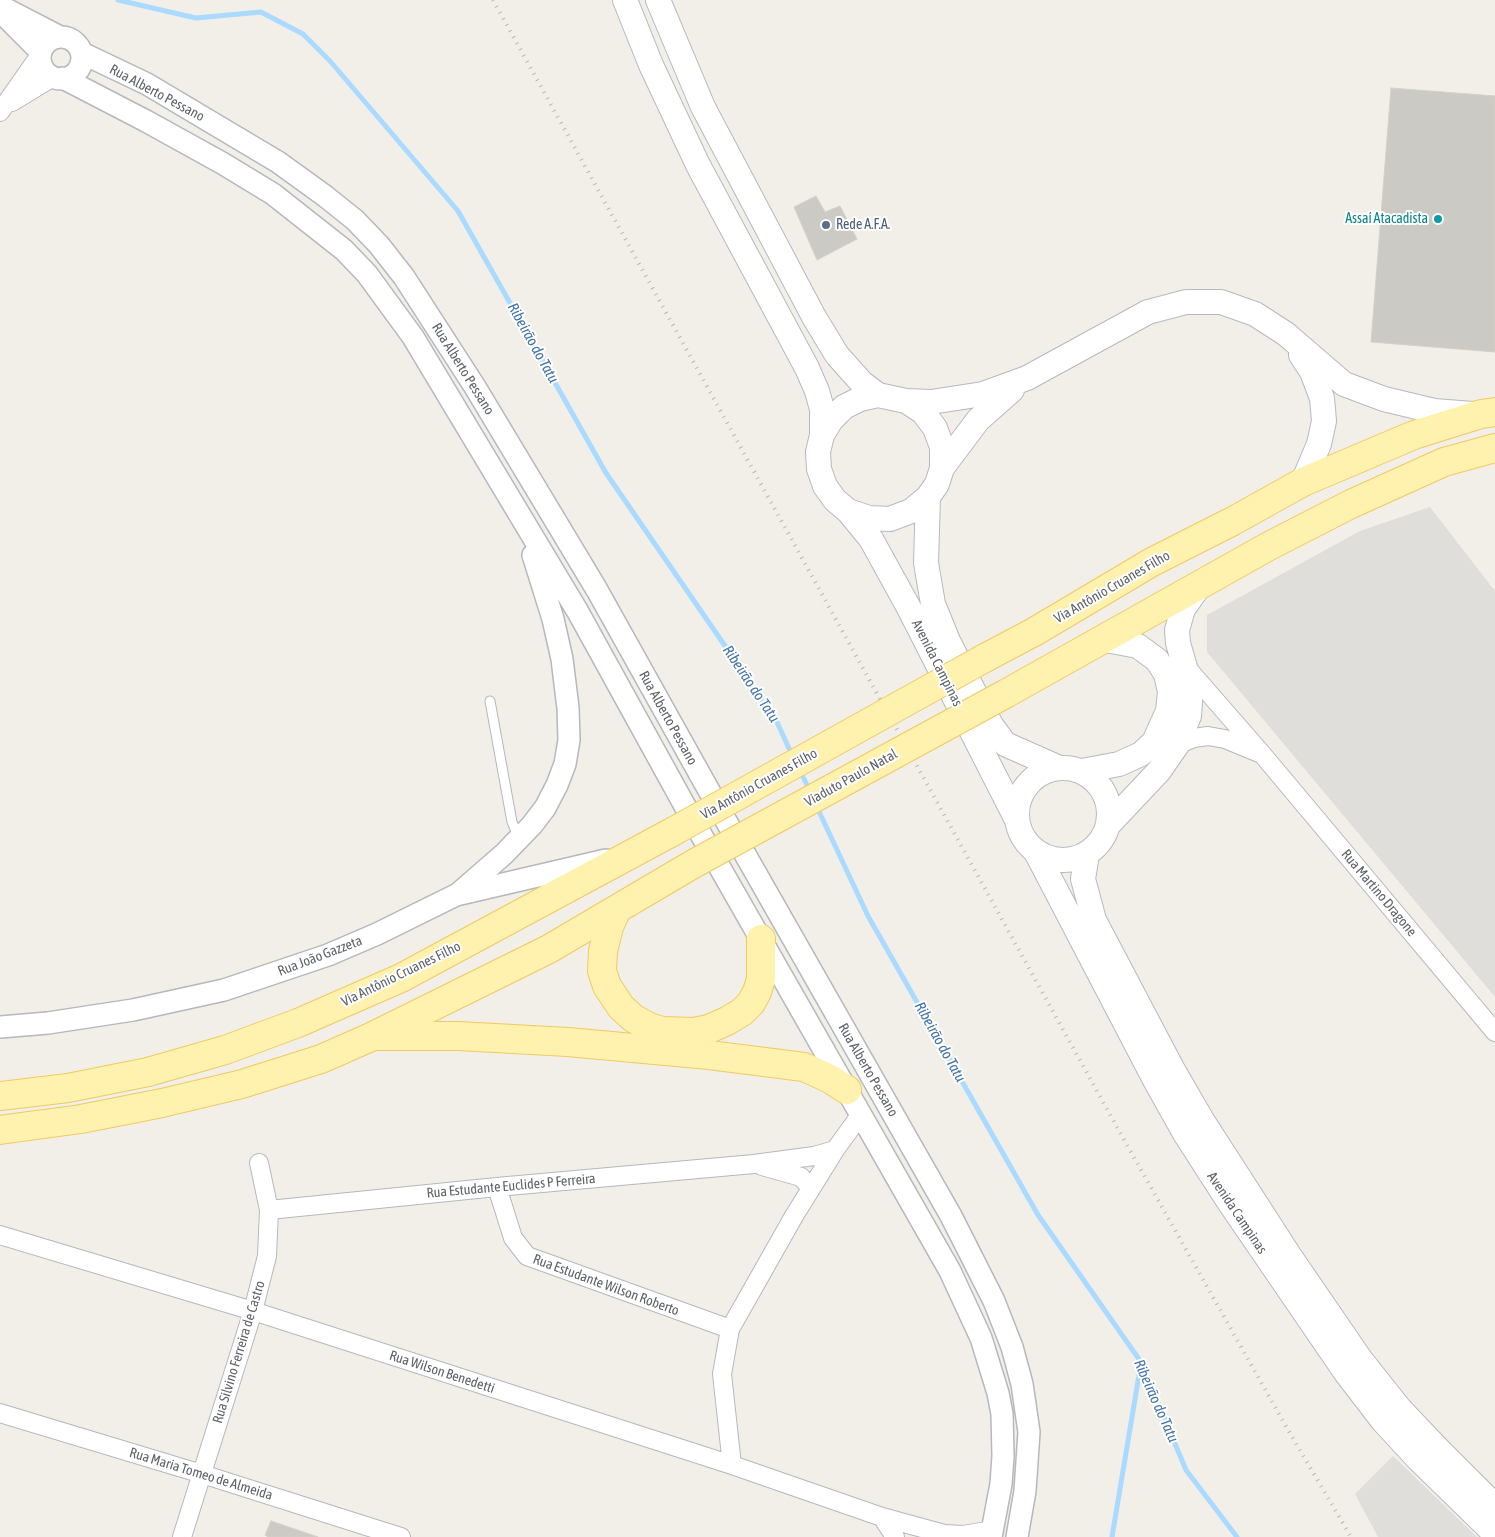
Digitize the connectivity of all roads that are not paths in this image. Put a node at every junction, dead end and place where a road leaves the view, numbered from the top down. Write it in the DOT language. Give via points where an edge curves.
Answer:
graph roads {
  1 [pos="625,0"];
  2 [pos="658,0"];
  3 [pos="0,6"];
  4 [pos="0,11"];
  5 [pos="60,37"];
  6 [pos="41,53"];
  7 [pos="82,53"];
  8 [pos="58,78"];
  9 [pos="2,109"];
  10 [pos="1286,334"];
  11 [pos="1026,378"];
  12 [pos="878,396"];
  13 [pos="906,401"];
  14 [pos="1488,413"];
  15 [pos="822,435"];
  16 [pos="1495,448"];
  17 [pos="942,468"];
  18 [pos="1303,482"];
  19 [pos="928,497"];
  20 [pos="848,510"];
  21 [pos="517,512"];
  22 [pos="1201,584"];
  23 [pos="1100,639"];
  24 [pos="1185,666"];
  25 [pos="490,701"];
  26 [pos="1177,745"];
  27 [pos="1262,754"];
  28 [pos="1057,768"];
  29 [pos="1082,771"];
  30 [pos="1017,820"];
  31 [pos="1109,824"];
  32 [pos="519,838"];
  33 [pos="1036,852"];
  34 [pos="630,854"];
  35 [pos="1087,854"];
  36 [pos="456,895"];
  37 [pos="616,910"];
  38 [pos="761,939"];
  39 [pos="0,1027"];
  40 [pos="1495,1032"];
  41 [pos="371,1036"];
  42 [pos="1165,1076"];
  43 [pos="846,1090"];
  44 [pos="0,1096"];
  45 [pos="861,1114"];
  46 [pos="0,1130"];
  47 [pos="835,1150"];
  48 [pos="259,1163"];
  49 [pos="754,1164"];
  50 [pos="497,1187"];
  51 [pos="811,1188"];
  52 [pos="269,1210"];
  53 [pos="0,1235"];
  54 [pos="253,1311"];
  55 [pos="730,1329"];
  56 [pos="0,1412"];
  57 [pos="732,1465"];
  58 [pos="202,1474"];
  59 [pos="1495,1506"];
  60 [pos="882,1518"];
  61 [pos="992,1534"];
  62 [pos="1495,1534"];
  63 [pos="182,1537"];
  64 [pos="401,1537"];
  65 [pos="895,1537"];
  66 [pos="1017,1537"];
  1 -- 15 [label="main road" via="651,65 698,165 807,368 822,409"];
  2 -- 12 [label="main road" via="703,107 814,317 837,355"];
  3 -- 5 [label="street"];
  4 -- 6 [label="street"];
  5 -- 6 [label="street" via="48,41"];
  5 -- 7 [label="street" via="74,41"];
  6 -- 8 [label="street" via="43,68"];
  6 -- 9 [label="street"];
  7 -- 8 [label="street" via="76,73"];
  7 -- 66 [label="street, Rua Alberto Pessano" via="147,84 278,162 355,220 404,277 475,387 597,590 951,1216 1004,1322 1022,1384 1029,1432 1025,1491"];
  8 -- 9 [label="street"];
  8 -- 21 [label="street, Rua Alberto Pessano" via="222,163 272,194 344,250 367,274 413,337"];
  10 -- 11 [label="main road" via="1255,314 1221,302 1186,302 1148,312"];
  10 -- 14 [label="main road" via="1344,384 1384,399 1434,411"];
  10 -- 18 [label="main road" via="1312,372 1322,398 1324,421 1319,444"];
  11 -- 13 [label="main road" via="983,394 948,400"];
  11 -- 17 [label="main road" via="978,420"];
  12 -- 13 [label="main road"];
  12 -- 15 [label="main road" via="860,399 844,407"];
  13 -- 17 [label="main road" via="923,412 935,428 942,448"];
  14 -- 18 [label="main road, Via Antônio Cruanes Filho" via="1414,435"];
  15 -- 20 [label="main road" via="819,469 825,486"];
  16 -- 22 [label="main road" via="1444,462 1351,504"];
  17 -- 19 [label="main road"];
  18 -- 34 [label="main road, Via Antônio Cruanes Filho, bridge" via="1152,562 1034,632"];
  19 -- 20 [label="main road" via="911,511 890,518 869,518"];
  19 -- 28 [label="main road, Avenida Campinas" via="926,563 933,604 948,641 991,724 1005,744"];
  20 -- 30 [label="main road, Avenida Campinas" via="871,538"];
  21 -- 32 [label="street" via="553,619 562,659 569,740 557,785 545,808"];
  21 -- 38 [label="street, Rua Alberto Pessano" via="578,612"];
  22 -- 23 [label="main road"];
  22 -- 24 [label="main road, Rua Martino Dragone" via="1183,609 1177,630"];
  23 -- 29 [label="main road" via="1138,646 1157,660 1166,674 1170,692 1168,711 1154,742 1141,754 1119,764"];
  23 -- 37 [label="main road, Viaduto Paulo Natal, bridge"];
  24 -- 26 [label="main road, Rua Martino Dragone" via="1191,688 1189,716"];
  24 -- 27 [label="street, Rua Martino Dragone"];
  25 -- 32 [label="lane" via="512,822"];
  26 -- 27 [label="street, Rua Martino Dragone" via="1208,736 1225,739"];
  26 -- 31 [label="main road, Rua Martino Dragone" via="1159,772"];
  27 -- 40 [label="street, Rua Martino Dragone"];
  28 -- 29 [label="main road"];
  28 -- 30 [label="main road" via="1040,773 1026,786 1018,802"];
  29 -- 31 [label="main road" via="1095,779 1105,792 1110,808"];
  30 -- 33 [label="main road" via="1024,840"];
  31 -- 35 [label="main road" via="1098,845"];
  32 -- 36 [label="street"];
  33 -- 35 [label="main road" via="1062,861"];
  33 -- 42 [label="main road, Avenida Campinas"];
  34 -- 36 [label="street, Rua João Gazzeta"];
  34 -- 44 [label="main road, Via Antônio Cruanes Filho" via="401,978 298,1023 225,1050 148,1072 68,1088"];
  35 -- 42 [label="main road, Avenida Campinas" via="1083,879 1094,920"];
  36 -- 39 [label="street, Rua João Gazzeta" via="328,955 224,990 133,1010"];
  37 -- 38 [label="main road" via="603,951 602,972 621,1007 641,1022 662,1031 709,1029 742,1012 751,1003 761,979"];
  37 -- 41 [label="main road" via="550,949"];
  38 -- 43 [label="street, Rua Alberto Pessano"];
  41 -- 43 [label="main road" via="458,1036 568,1042 709,1055 804,1067"];
  41 -- 46 [label="main road" via="321,1059 242,1084 80,1119"];
  42 -- 59 [label="main road, Avenida Campinas" via="1362,1360 1400,1409"];
  42 -- 62 [label="main road, Avenida Campinas" via="1184,1132 1346,1374 1419,1460"];
  43 -- 45 [label="street, Rua Alberto Pessano"];
  45 -- 47 [label="street"];
  45 -- 61 [label="street, Rua Alberto Pessano" via="950,1271 989,1360 998,1393 1003,1432 1000,1484"];
  47 -- 49 [label="street, Rua Estudante Euclides P Ferreira"];
  47 -- 51 [label="street"];
  48 -- 52 [label="street, Rua Silvino Ferreira de Castro"];
  49 -- 50 [label="street, Rua Estudante Euclides P Ferreira"];
  49 -- 51 [label="street, Rua Estudante Euclides P Ferreira" via="801,1177"];
  50 -- 52 [label="street, Rua Estudante Euclides P Ferreira"];
  50 -- 55 [label="street, Rua Estudante Wilson Roberto" via="513,1238 527,1256"];
  51 -- 55 [label="street"];
  52 -- 54 [label="street, Rua Silvino Ferreira de Castro" via="267,1256"];
  53 -- 54 [label="street, Rua Wilson Benedetti"];
  54 -- 57 [label="street, Rua Wilson Benedetti"];
  54 -- 58 [label="street, Rua Silvino Ferreira de Castro"];
  55 -- 57 [label="street" via="722,1374"];
  56 -- 58 [label="street, Rua Maria Tomeo de Almeida"];
  57 -- 60 [label="street, Rua Wilson Benedetti"];
  58 -- 63 [label="street, Rua Silvino Ferreira de Castro"];
  58 -- 64 [label="street, Rua Maria Tomeo de Almeida"];
  60 -- 61 [label="street, Rua Wilson Benedetti" via="944,1534"];
  60 -- 65 [label="street"];
}
